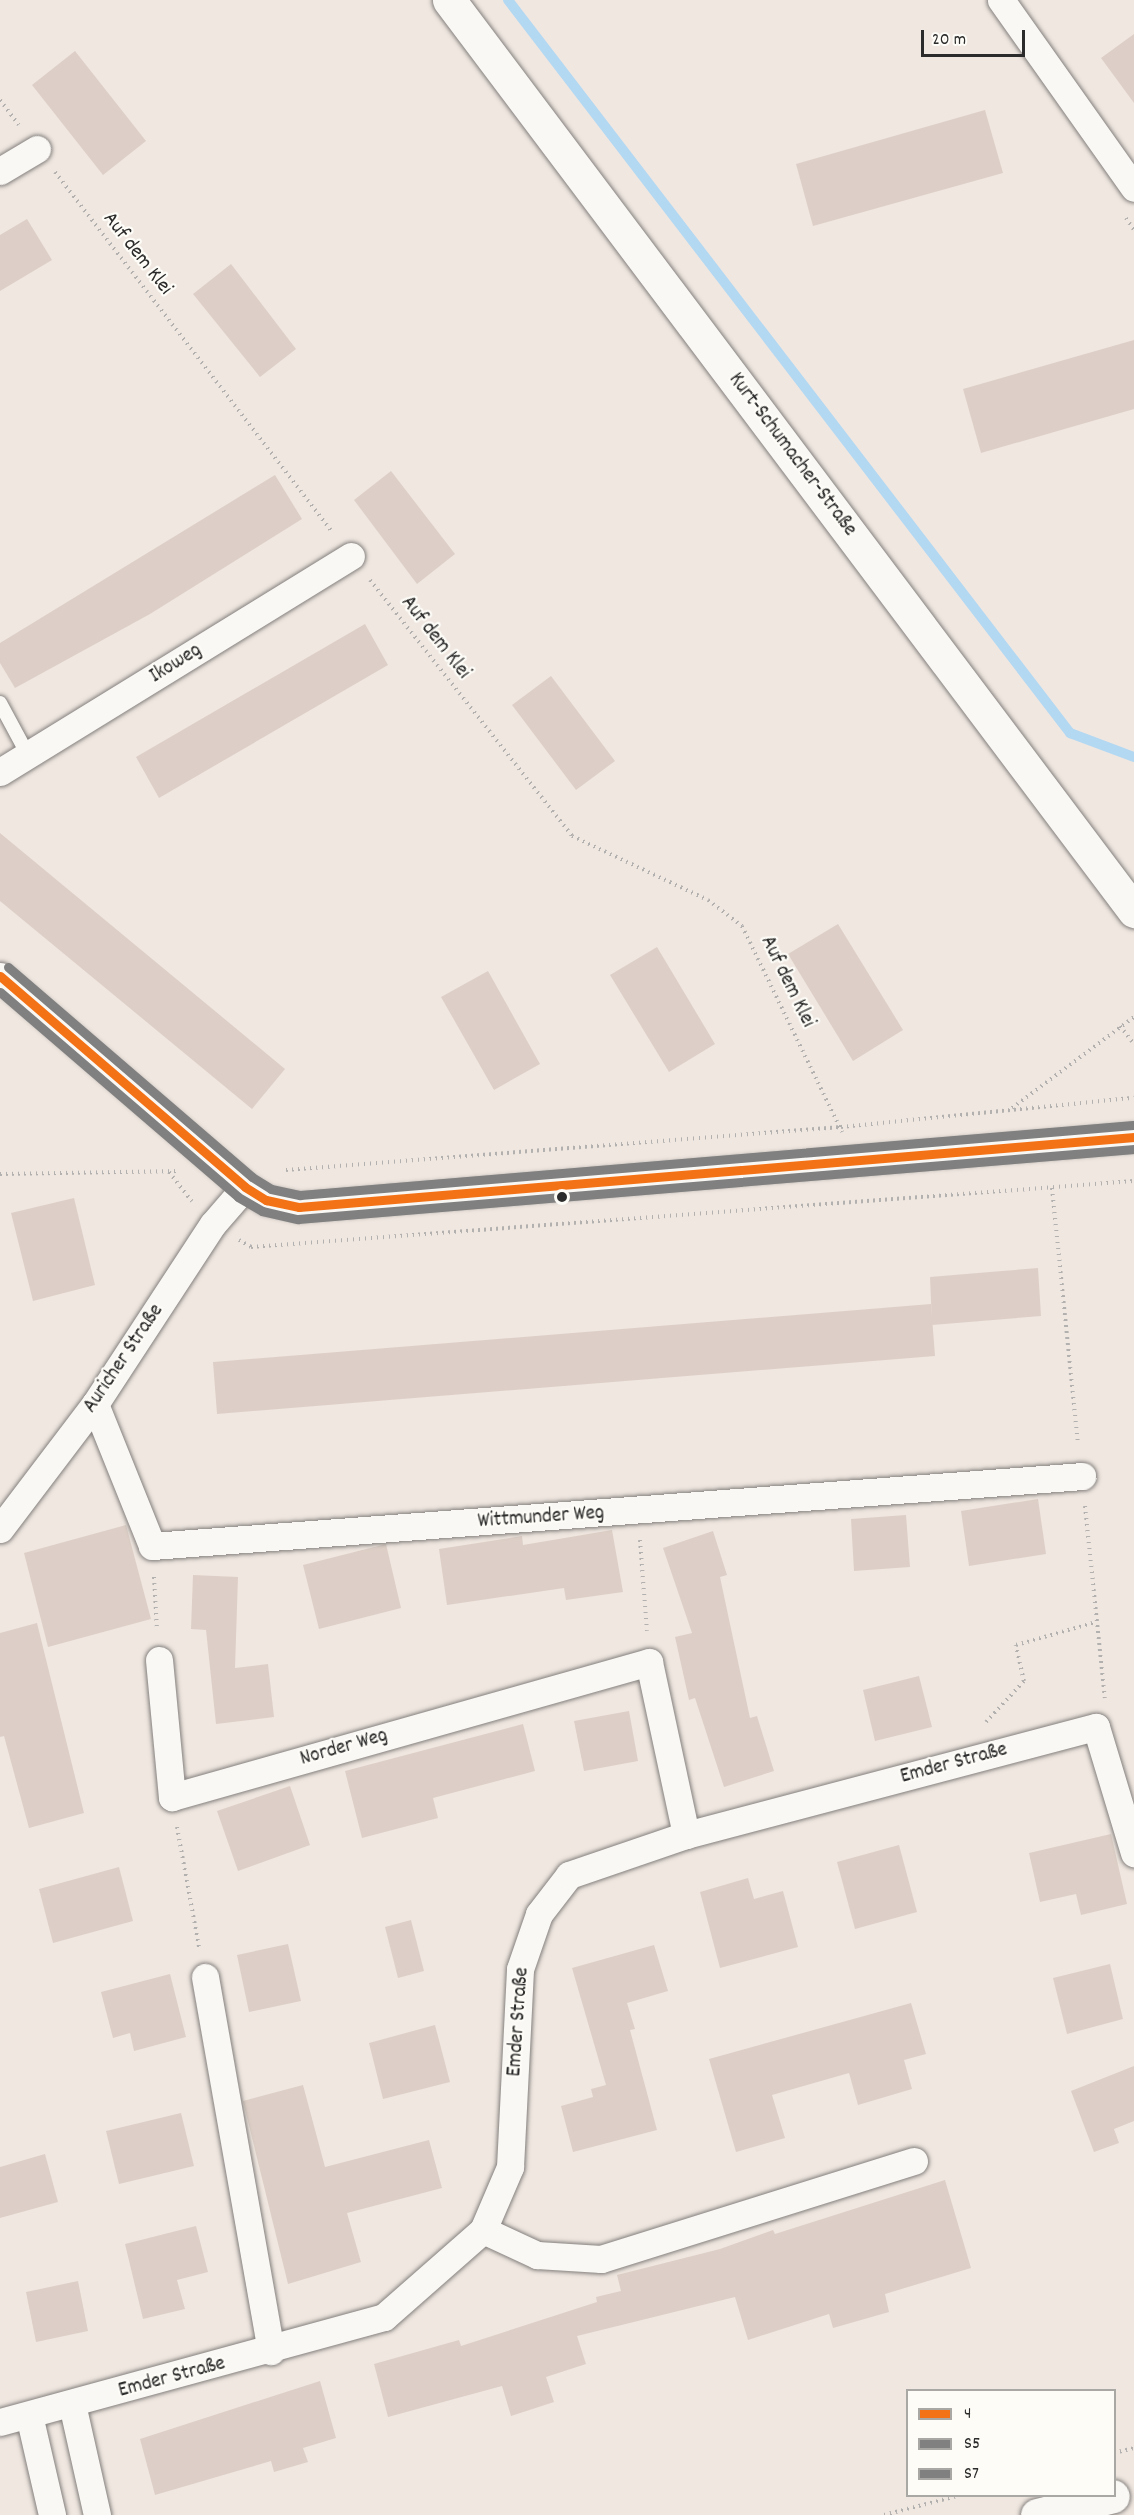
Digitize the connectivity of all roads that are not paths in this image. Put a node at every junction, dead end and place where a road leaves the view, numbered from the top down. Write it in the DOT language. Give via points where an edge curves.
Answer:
graph roads {
  1 [pos="449,0"];
  2 [pos="1001,0"];
  3 [pos="37,149"];
  4 [pos="0,171"];
  5 [pos="1134,188"];
  6 [pos="351,556"];
  7 [pos="0,703"];
  8 [pos="28,755"];
  9 [pos="0,772"];
  10 [pos="1134,911"];
  11 [pos="0,976"];
  12 [pos="1134,1137"];
  13 [pos="245,1187"];
  14 [pos="95,1404"];
  15 [pos="1082,1476"];
  16 [pos="0,1529"];
  17 [pos="159,1660"];
  18 [pos="686,1834"];
  19 [pos="1134,1853"];
  20 [pos="205,1977"];
  21 [pos="914,2161"];
  22 [pos="483,2230"];
  23 [pos="272,2351"];
  24 [pos="72,2404"];
  25 [pos="29,2415"];
  26 [pos="0,2422"];
  27 [pos="1134,2490"];
  28 [pos="1116,2494"];
  29 [pos="1106,2497"];
  30 [pos="52,2515"];
  31 [pos="97,2515"];
  32 [pos="1037,2515"];
  1 -- 10 [label="street, Kurt-Schumacher-Straße"];
  2 -- 5 [label="street"];
  3 -- 4 [label="street"];
  6 -- 8 [label="street, Ikoweg"];
  7 -- 8 [label="lane"];
  8 -- 9 [label="street, Ikoweg"];
  11 -- 13 [label="street"];
  12 -- 13 [label="street" via="299,1207 266,1200"];
  13 -- 14 [label="street, Auricher Straße" via="213,1224"];
  14 -- 15 [label="street, Wittmunder Weg" via="152,1546"];
  14 -- 16 [label="street, Auricher Straße"];
  17 -- 18 [label="street, Norder Weg" via="172,1797 649,1662"];
  18 -- 19 [label="street, Emder Straße" via="1096,1727"];
  18 -- 22 [label="street, Emder Straße" via="569,1875 539,1914 520,1969 510,2167"];
  20 -- 23 [label="street"];
  21 -- 22 [label="street" via="601,2259 537,2254"];
  22 -- 23 [label="street, Emder Straße" via="384,2317"];
  23 -- 24 [label="street, Emder Straße"];
  24 -- 25 [label="street, Emder Straße"];
  24 -- 31 [label="street"];
  25 -- 26 [label="street, Emder Straße"];
  25 -- 30 [label="street"];
  27 -- 28 [label="street"];
  29 -- 32 [label="street"];
}
